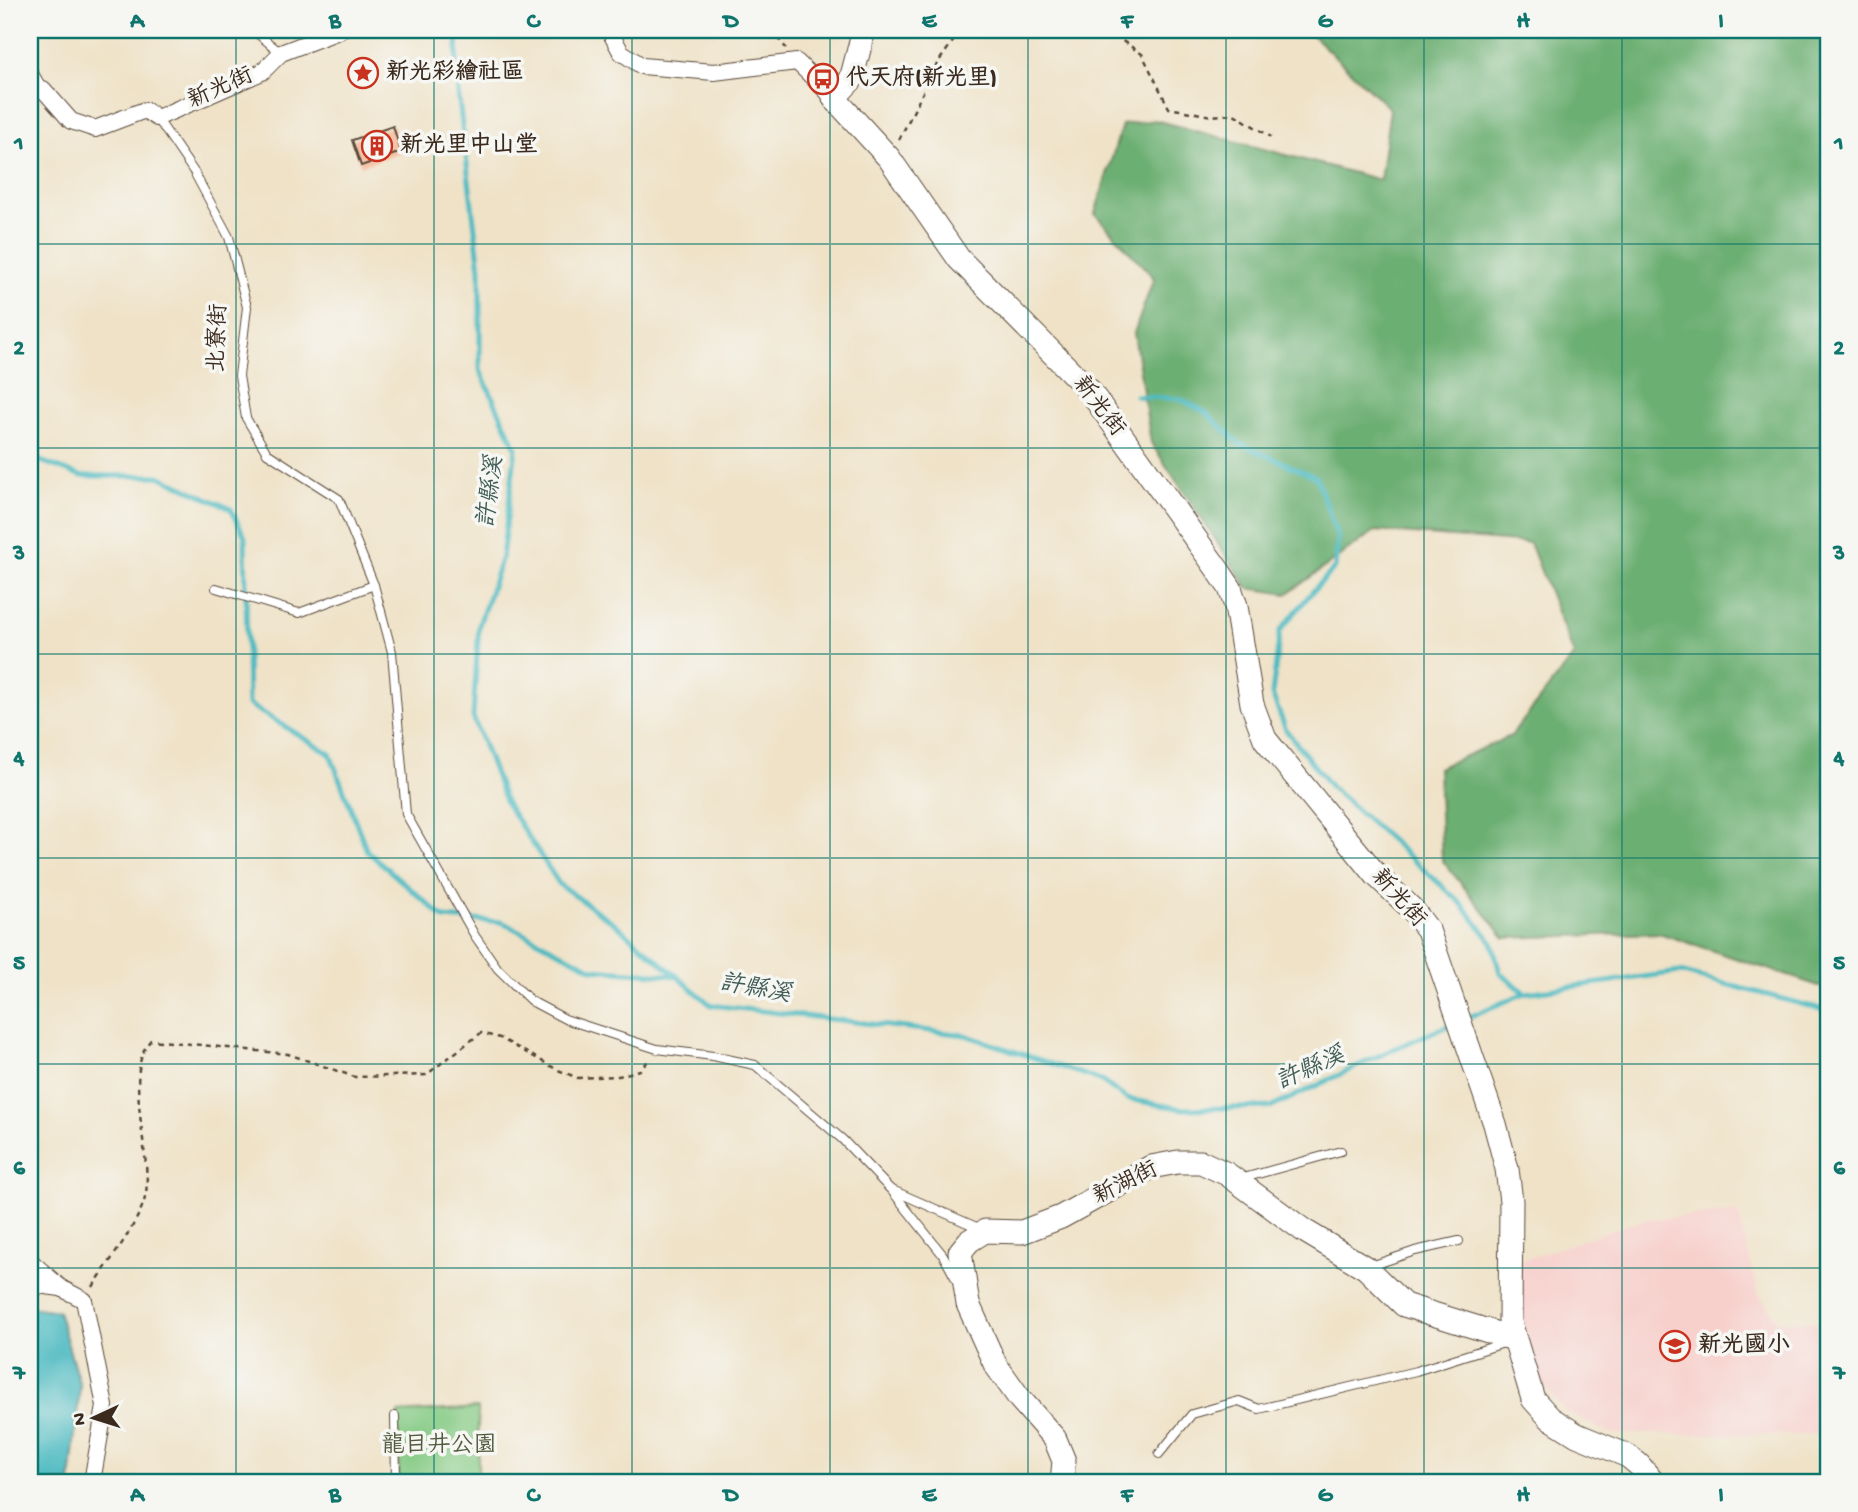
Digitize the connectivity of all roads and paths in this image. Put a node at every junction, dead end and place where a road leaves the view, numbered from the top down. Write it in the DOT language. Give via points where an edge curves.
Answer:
graph roads {
  1 [pos="253,30"];
  2 [pos="341,30"];
  3 [pos="609,30"];
  4 [pos="771,30"];
  5 [pos="864,30"];
  6 [pos="961,30"];
  7 [pos="1105,30"];
  8 [pos="281,53"];
  9 [pos="797,62"];
  10 [pos="30,66"];
  11 [pos="37,91"];
  12 [pos="834,98"];
  13 [pos="157,118"];
  14 [pos="1271,137"];
  15 [pos="890,158"];
  16 [pos="374,586"];
  17 [pos="216,587"];
  18 [pos="657,1049"];
  19 [pos="1341,1151"];
  20 [pos="1236,1180"];
  21 [pos="890,1189"];
  22 [pos="985,1231"];
  23 [pos="1459,1241"];
  24 [pos="30,1261"];
  25 [pos="1366,1268"];
  26 [pos="30,1284"];
  27 [pos="61,1288"];
  28 [pos="84,1300"];
  29 [pos="968,1304"];
  30 [pos="1514,1339"];
  31 [pos="394,1416"];
  32 [pos="1159,1454"];
  33 [pos="92,1482"];
  34 [pos="397,1482"];
  35 [pos="1062,1482"];
  36 [pos="1653,1482"];
  1 -- 8 [label="lane, 新光街"];
  2 -- 8 [label="street, 新光街"];
  3 -- 9 [label="street" via="621,52 642,66 713,72"];
  4 -- 9 [label="path"];
  5 -- 12 [label="street" via="851,80"];
  6 -- 15 [label="path" via="937,64"];
  7 -- 14 [label="path" via="1142,54 1169,108 1212,116 1234,114"];
  8 -- 13 [label="street, 新光街" via="262,72"];
  9 -- 12 [label="street, 新光街"];
  10 -- 11 [label="lane"];
  11 -- 13 [label="street" via="71,121 95,129 145,110"];
  12 -- 15 [label="street, 新光街"];
  13 -- 16 [label="lane, 北寮街" via="194,172 229,237 247,307 239,376 246,418 267,453 339,499"];
  15 -- 30 [label="street, 新光街" via="959,259 1088,390 1230,588 1252,704 1265,739 1377,876 1428,930 1507,1169"];
  16 -- 17 [label="lane" via="299,613"];
  16 -- 18 [label="lane, 北寮街" via="392,652 406,814 475,936 498,969 531,1001 565,1019"];
  18 -- 21 [label="lane, 北寮街" via="755,1065 842,1139"];
  18 -- 28 [label="path" via="640,1070 578,1078 481,1033 425,1075 355,1077 288,1054 151,1040 145,1046 138,1079 146,1194 139,1214"];
  19 -- 20 [label="lane"];
  20 -- 22 [label="street, 新湖街" via="1201,1162 1151,1167 1022,1233"];
  20 -- 25 [label="street, 新湖街" via="1303,1230"];
  21 -- 22 [label="lane"];
  21 -- 29 [label="lane, 北寮街" via="943,1255"];
  22 -- 29 [label="street" via="960,1252"];
  23 -- 25 [label="lane"];
  24 -- 27 [label="street"];
  25 -- 30 [label="street, 新湖街" via="1404,1305"];
  26 -- 27 [label="street"];
  27 -- 28 [label="street"];
  28 -- 33 [label="street" via="105,1406"];
  29 -- 35 [label="street" via="995,1364 1055,1439 1064,1461"];
  30 -- 32 [label="lane" via="1416,1371 1259,1409 1239,1401 1192,1414"];
  30 -- 36 [label="street" via="1533,1399 1550,1418 1628,1456"];
  31 -- 34 [label="lane"];
}
